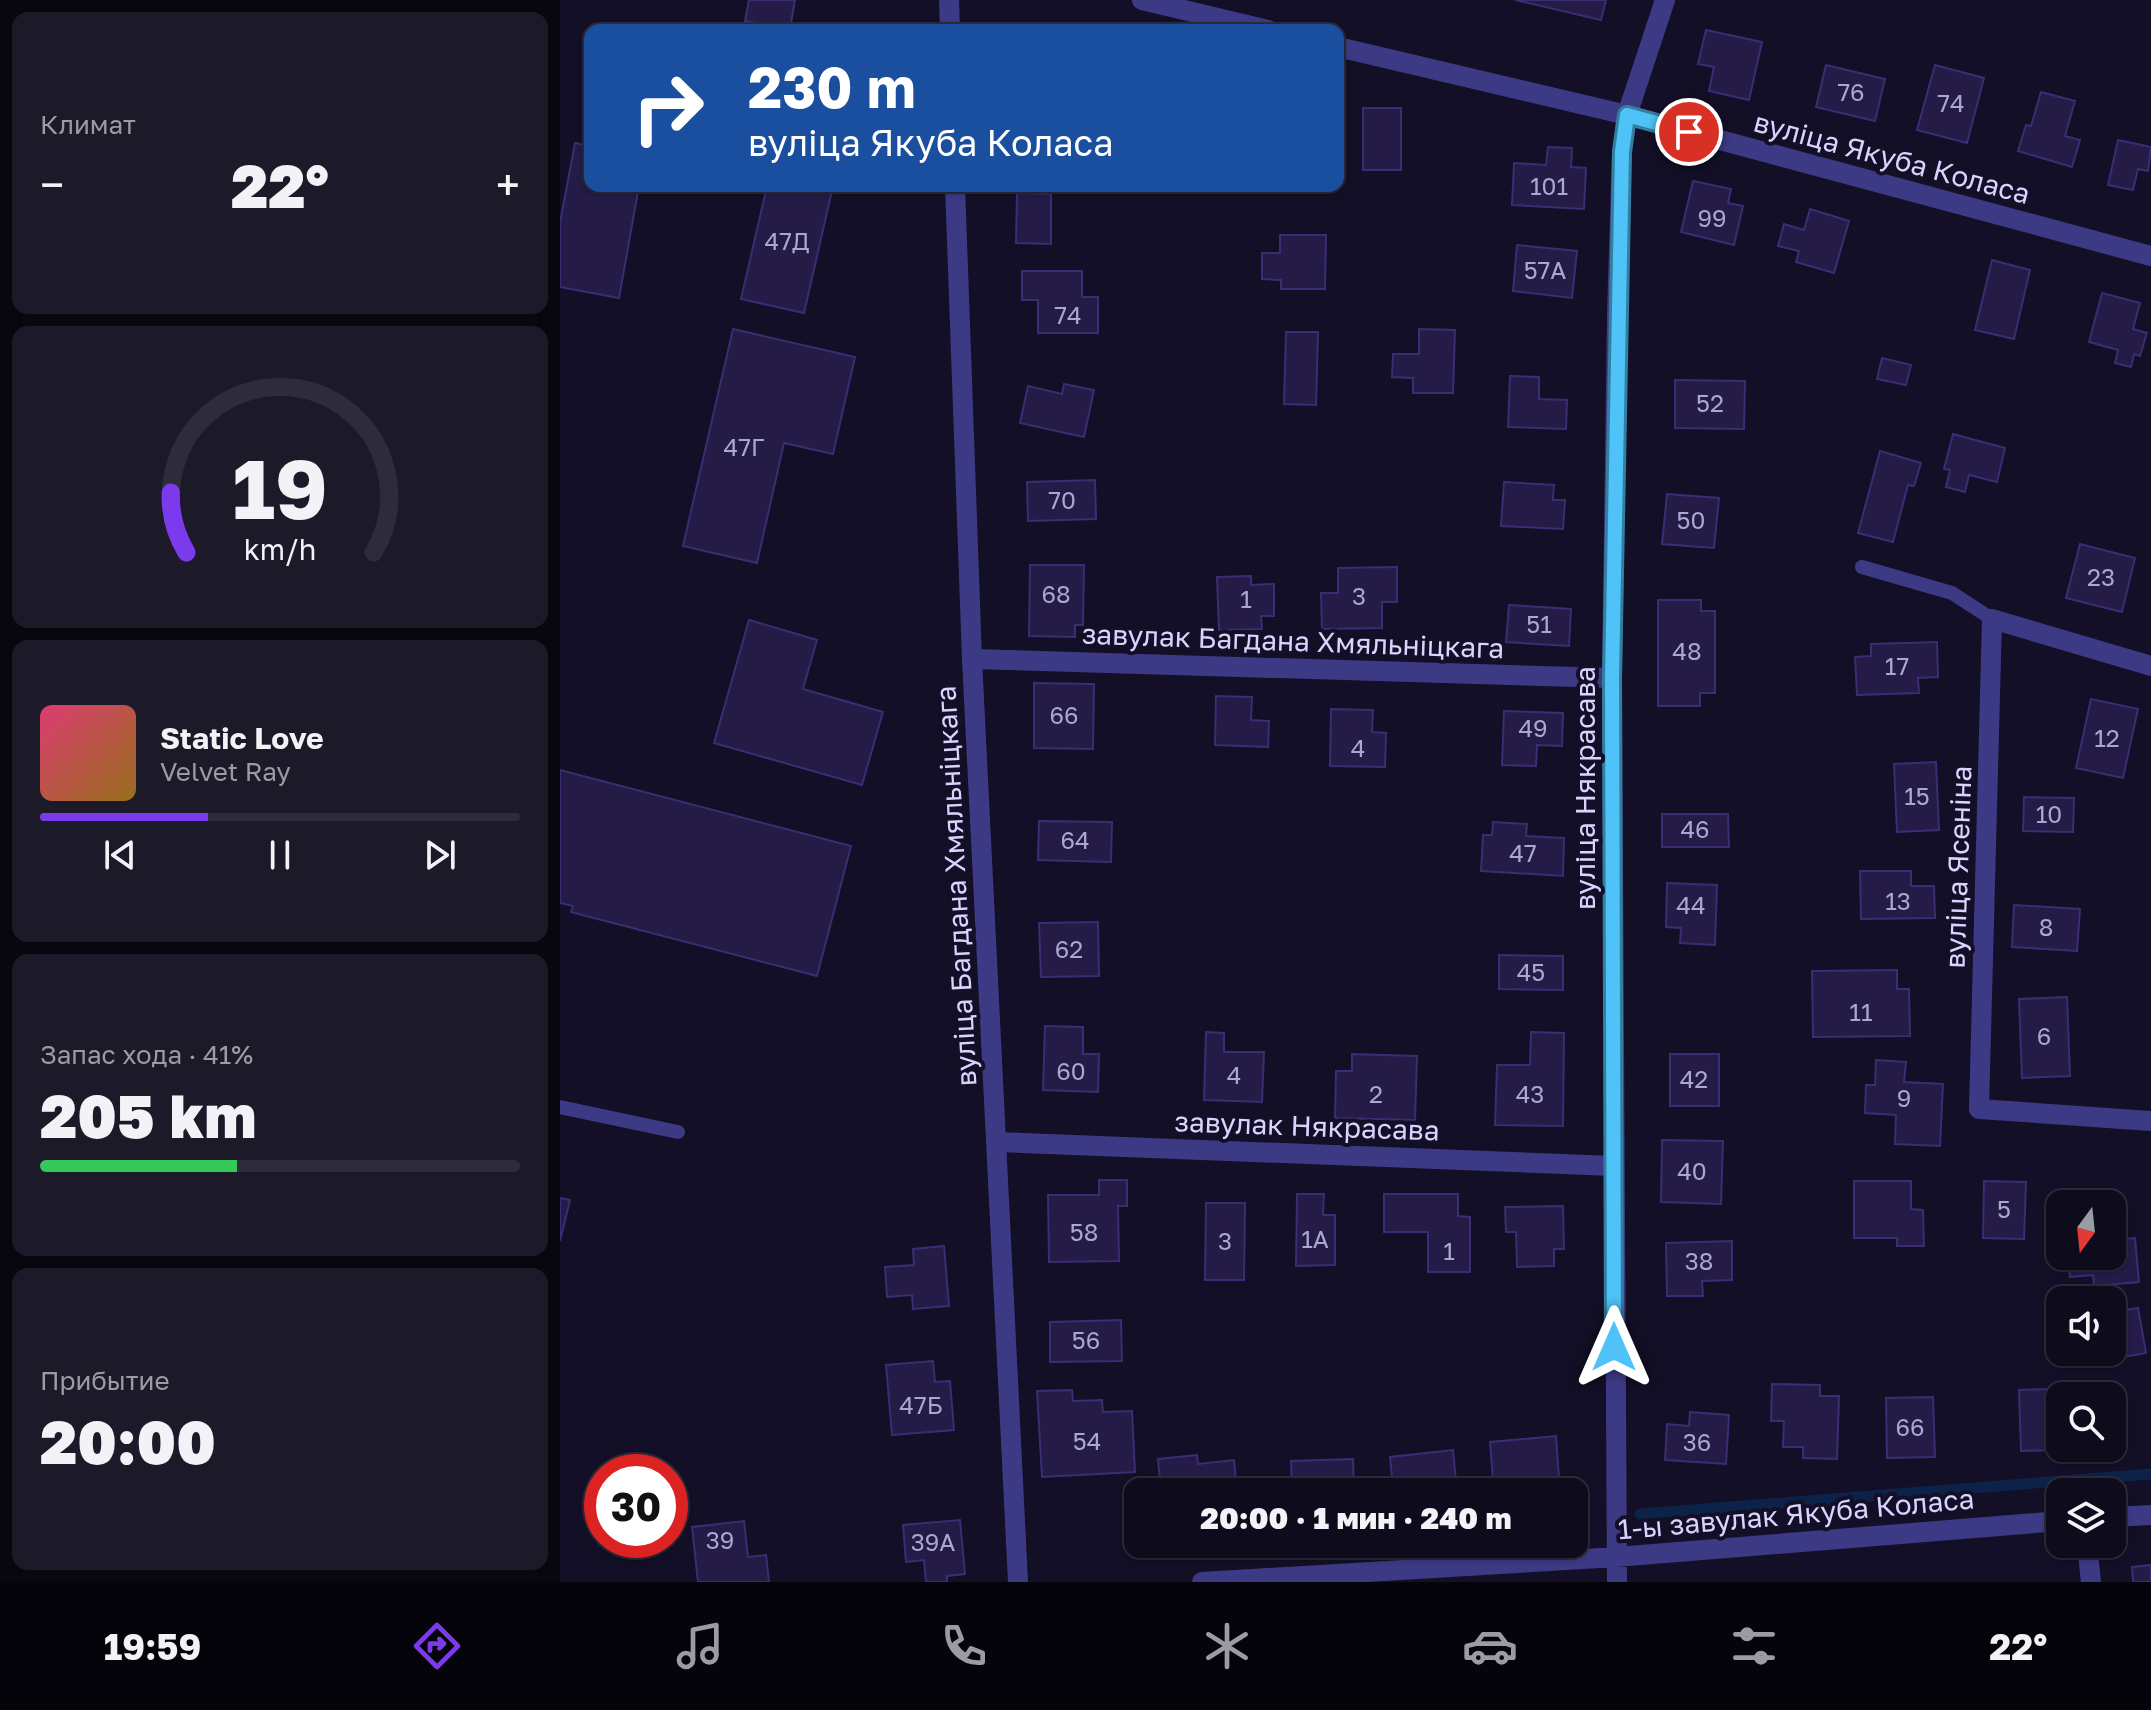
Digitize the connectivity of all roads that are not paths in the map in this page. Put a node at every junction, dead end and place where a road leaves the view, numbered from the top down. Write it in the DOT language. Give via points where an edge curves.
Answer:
graph roads {
  1 [pos="949,0"];
  2 [pos="1142,0"];
  3 [pos="1665,0"];
  4 [pos="950,24"];
  5 [pos="1243,24"];
  6 [pos="1344,48"];
  7 [pos="1627,115"];
  8 [pos="955,192"];
  9 [pos="2151,256"];
  10 [pos="1862,567"];
  11 [pos="1992,619"];
  12 [pos="972,659"];
  13 [pos="2151,666"];
  14 [pos="1612,678"];
  15 [pos="560,1107"];
  16 [pos="2151,1121"];
  17 [pos="678,1132"];
  18 [pos="998,1142"];
  19 [pos="1613,1166"];
  20 [pos="2151,1515"];
  21 [pos="2126,1516"];
  22 [pos="2046,1522"];
  23 [pos="1616,1557"];
  24 [pos="2088,1558"];
  25 [pos="1018,1582"];
  26 [pos="1202,1582"];
  27 [pos="1617,1582"];
  28 [pos="2091,1582"];
  1 -- 4 [label="street"];
  2 -- 5 [label="street"];
  3 -- 7 [label="street, вуліца Някрасава"];
  6 -- 7 [label="street, вуліца Якуба Коласа"];
  7 -- 9 [label="street, вуліца Якуба Коласа"];
  7 -- 14 [label="street, вуліца Някрасава" via="1617,314"];
  8 -- 12 [label="street, вуліца Багдана Хмяльніцкага"];
  10 -- 11 [label="lane" via="1952,593"];
  11 -- 13 [label="street"];
  11 -- 16 [label="street, вуліца Ясеніна" via="1979,1109"];
  12 -- 14 [label="street, завулак Багдана Хмяльніцкага"];
  12 -- 18 [label="street, вуліца Багдана Хмяльніцкага"];
  14 -- 19 [label="street, вуліца Някрасава"];
  15 -- 17 [label="lane"];
  18 -- 19 [label="street, завулак Някрасава"];
  18 -- 25 [label="street, вуліца Багдана Хмяльніцкага"];
  19 -- 23 [label="street, вуліца Някрасава"];
  20 -- 21 [label="street"];
  22 -- 23 [label="street, 1-ы завулак Якуба Коласа"];
  23 -- 26 [label="street, 1-ы завулак Якуба Коласа"];
  23 -- 27 [label="street, вуліца Някрасава"];
  24 -- 28 [label="street"];
}
